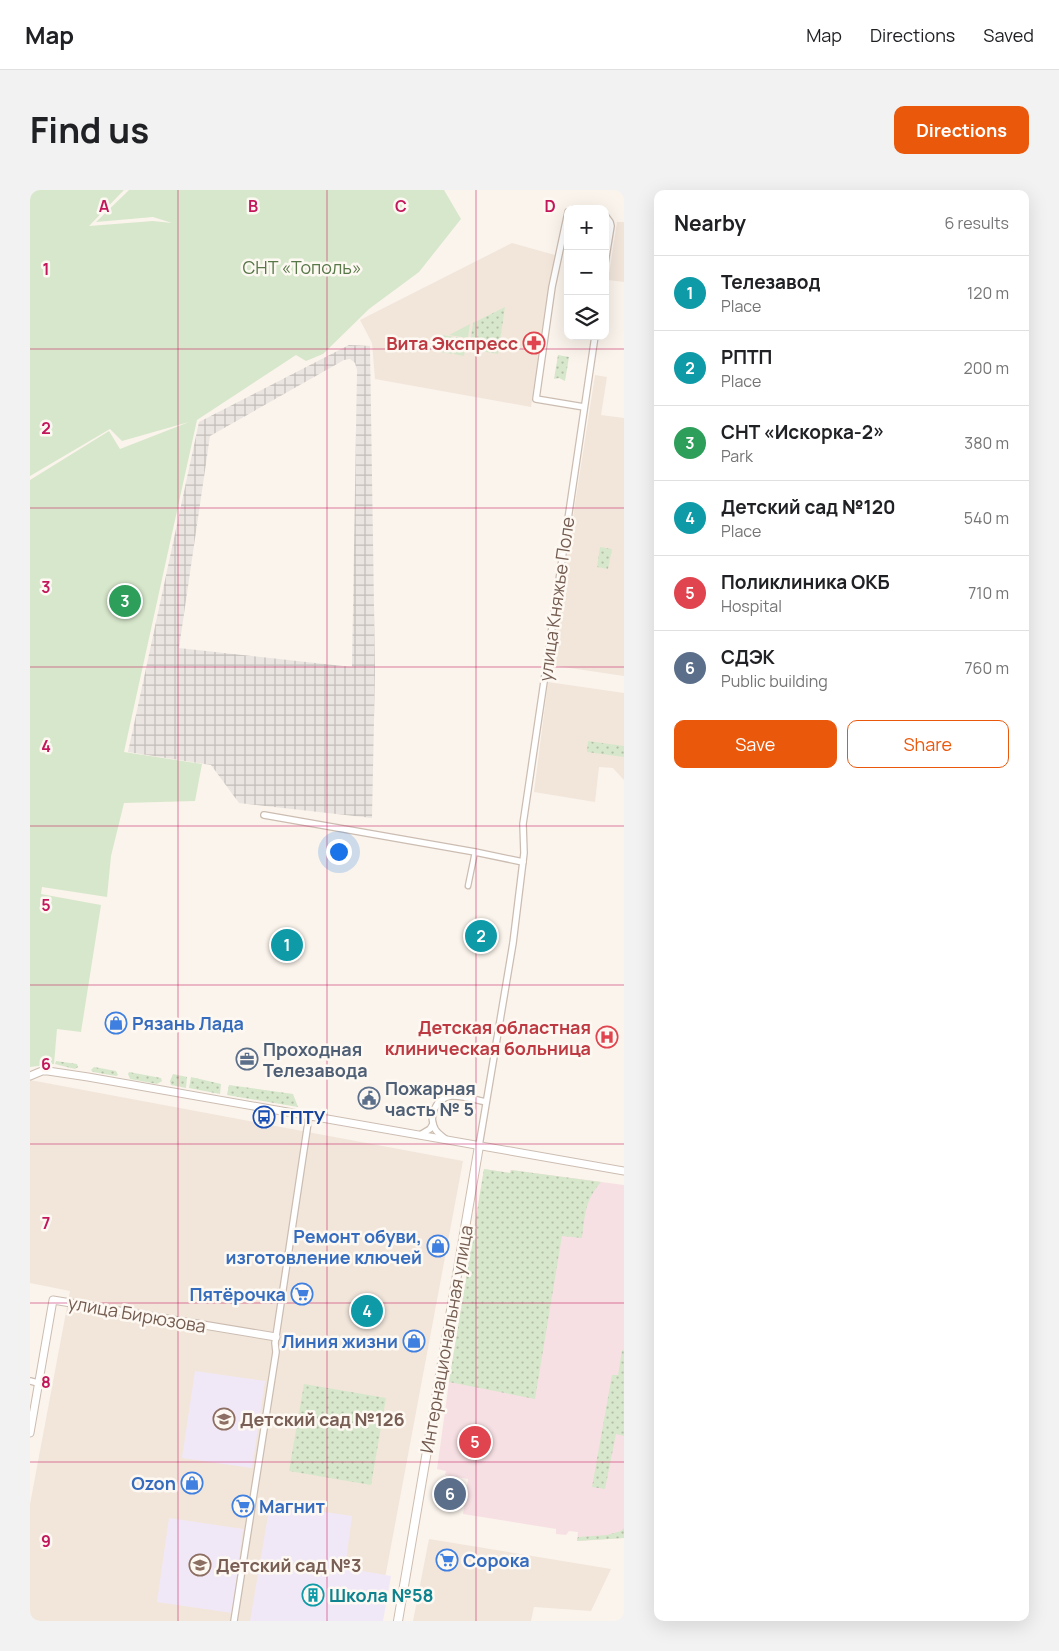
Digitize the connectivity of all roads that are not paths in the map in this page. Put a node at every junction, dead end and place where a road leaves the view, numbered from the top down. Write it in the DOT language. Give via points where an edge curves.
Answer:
graph roads {
  1 [pos="609,221"];
  2 [pos="564,231"];
  3 [pos="609,238"];
  4 [pos="593,340"];
  5 [pos="584,406"];
  6 [pos="264,815"];
  7 [pos="475,852"];
  8 [pos="523,862"];
  9 [pos="468,886"];
  10 [pos="30,1076"];
  11 [pos="486,1102"];
  12 [pos="309,1116"];
  13 [pos="433,1124"];
  14 [pos="420,1135"];
  15 [pos="447,1140"];
  16 [pos="479,1146"];
  17 [pos="624,1171"];
  18 [pos="276,1337"];
  19 [pos="34,1382"];
  20 [pos="30,1433"];
  21 [pos="234,1621"];
  22 [pos="398,1621"];
  1 -- 3 [label="street"];
  2 -- 5 [label="street" via="552,287 536,399"];
  4 -- 5 [label="street, улица Княжье Поле"];
  5 -- 8 [label="street, улица Княжье Поле" via="523,824"];
  6 -- 7 [label="street"];
  7 -- 8 [label="street"];
  7 -- 9 [label="street"];
  8 -- 11 [label="street, Интернациональная улица"];
  10 -- 12 [label="street" via="42,1071 56,1072"];
  11 -- 13 [label="street" via="446,1097 432,1114"];
  11 -- 16 [label="street, Интернациональная улица"];
  12 -- 14 [label="street"];
  12 -- 18 [label="street"];
  13 -- 14 [label="street"];
  13 -- 15 [label="street"];
  14 -- 15 [label="street"];
  15 -- 16 [label="street"];
  16 -- 17 [label="street"];
  16 -- 22 [label="main road, Интернациональная улица"];
  18 -- 19 [label="street, улица Бирюзова" via="53,1300"];
  18 -- 21 [label="street"];
  19 -- 20 [label="street, улица Бирюзова"];
}
